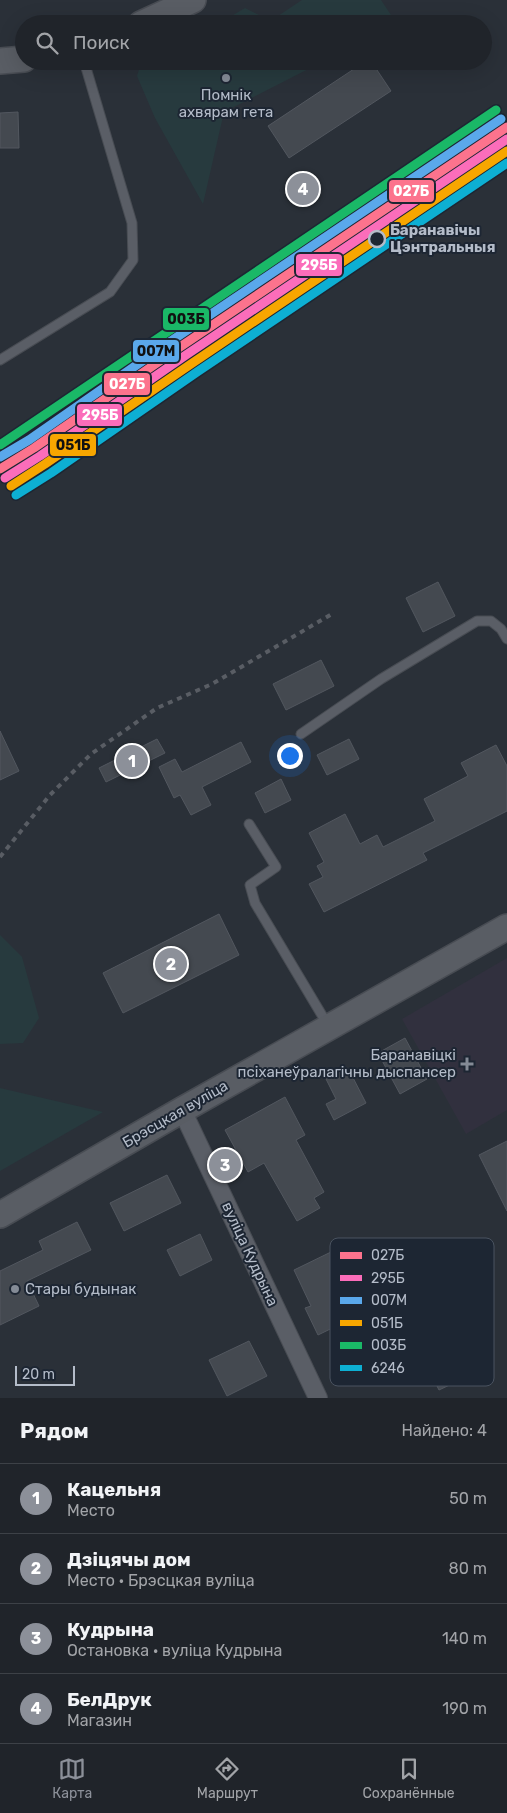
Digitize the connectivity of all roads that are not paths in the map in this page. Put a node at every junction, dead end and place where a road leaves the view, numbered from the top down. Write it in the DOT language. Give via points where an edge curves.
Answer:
graph roads {
  1 [pos="193,0"];
  2 [pos="160,15"];
  3 [pos="15,60"];
  4 [pos="0,61"];
  5 [pos="87,70"];
  6 [pos="0,360"];
  7 [pos="507,639"];
  8 [pos="301,734"];
  9 [pos="249,824"];
  10 [pos="507,927"];
  11 [pos="329,1027"];
  12 [pos="182,1110"];
  13 [pos="0,1215"];
  14 [pos="318,1398"];
  1 -- 2 [label="main road"];
  3 -- 4 [label="main road"];
  5 -- 6 [label="lane" via="132,223 133,260 110,292"];
  7 -- 8 [label="lane" via="491,621 477,621 381,679"];
  9 -- 11 [label="lane" via="276,867 250,885 255,903"];
  10 -- 11 [label="main road, Брэсцкая вуліца"];
  11 -- 12 [label="main road, Брэсцкая вуліца"];
  12 -- 13 [label="main road, Брэсцкая вуліца"];
  12 -- 14 [label="street, вуліца Кудрына"];
}
